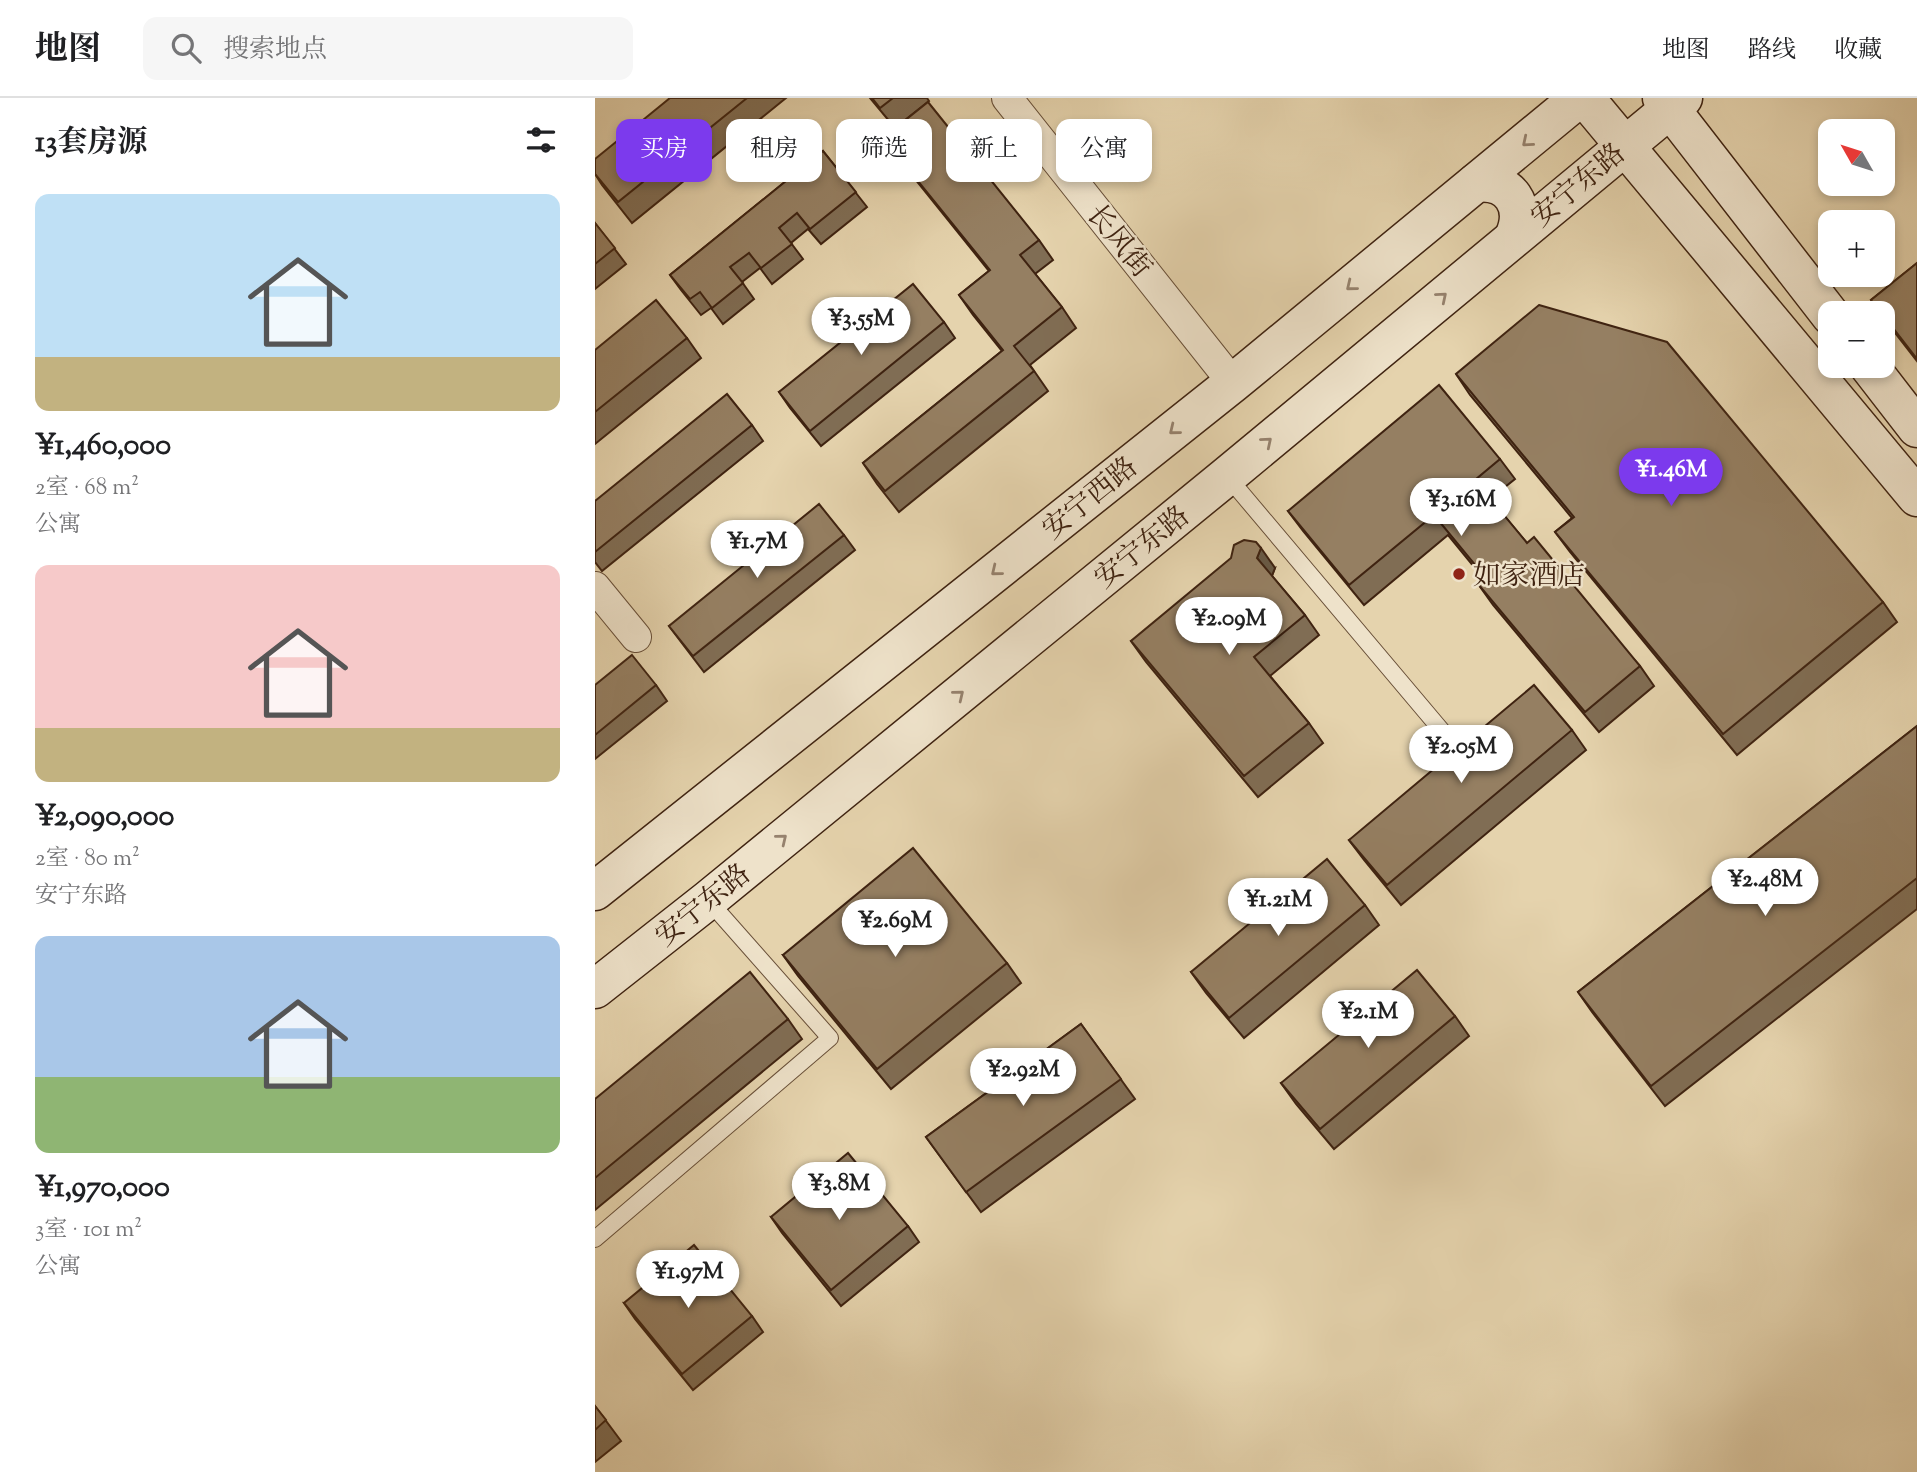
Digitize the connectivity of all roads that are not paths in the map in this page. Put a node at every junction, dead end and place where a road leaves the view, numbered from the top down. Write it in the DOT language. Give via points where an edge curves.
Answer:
graph roads {
  1 [pos="1007,98"];
  2 [pos="1579,98"];
  3 [pos="1585,98"];
  4 [pos="1671,102"];
  5 [pos="1624,145"];
  6 [pos="1476,183"];
  7 [pos="1514,237"];
  8 [pos="1820,301"];
  9 [pos="1878,378"];
  10 [pos="1233,383"];
  11 [pos="1917,428"];
  12 [pos="1227,476"];
  13 [pos="1917,497"];
  14 [pos="595,587"];
  15 [pos="636,637"];
  16 [pos="1453,744"];
  17 [pos="595,891"];
  18 [pos="708,900"];
  19 [pos="595,989"];
  20 [pos="595,1239"];
  1 -- 10 [label="street, 长风街"];
  2 -- 6 [label="main road, 安宁西路, one-way"];
  3 -- 5 [label="main road"];
  4 -- 5 [label="main road, 安宁东路"];
  4 -- 8 [label="main road"];
  5 -- 7 [label="main road, 安宁东路"];
  5 -- 13 [label="main road"];
  6 -- 7 [label="main road" via="1495,184 1512,195 1519,216"];
  6 -- 10 [label="main road, 安宁西路, one-way"];
  12 -- 7 [label="main road, 安宁东路, one-way"];
  9 -- 11 [label="main road"];
  10 -- 17 [label="main road, 安宁西路, one-way"];
  12 -- 16 [label="lane"];
  18 -- 12 [label="main road, 安宁东路, one-way"];
  14 -- 15 [label="street"];
  18 -- 19 [label="main road, 安宁东路"];
  18 -- 20 [label="lane" via="830,1038"];
}
